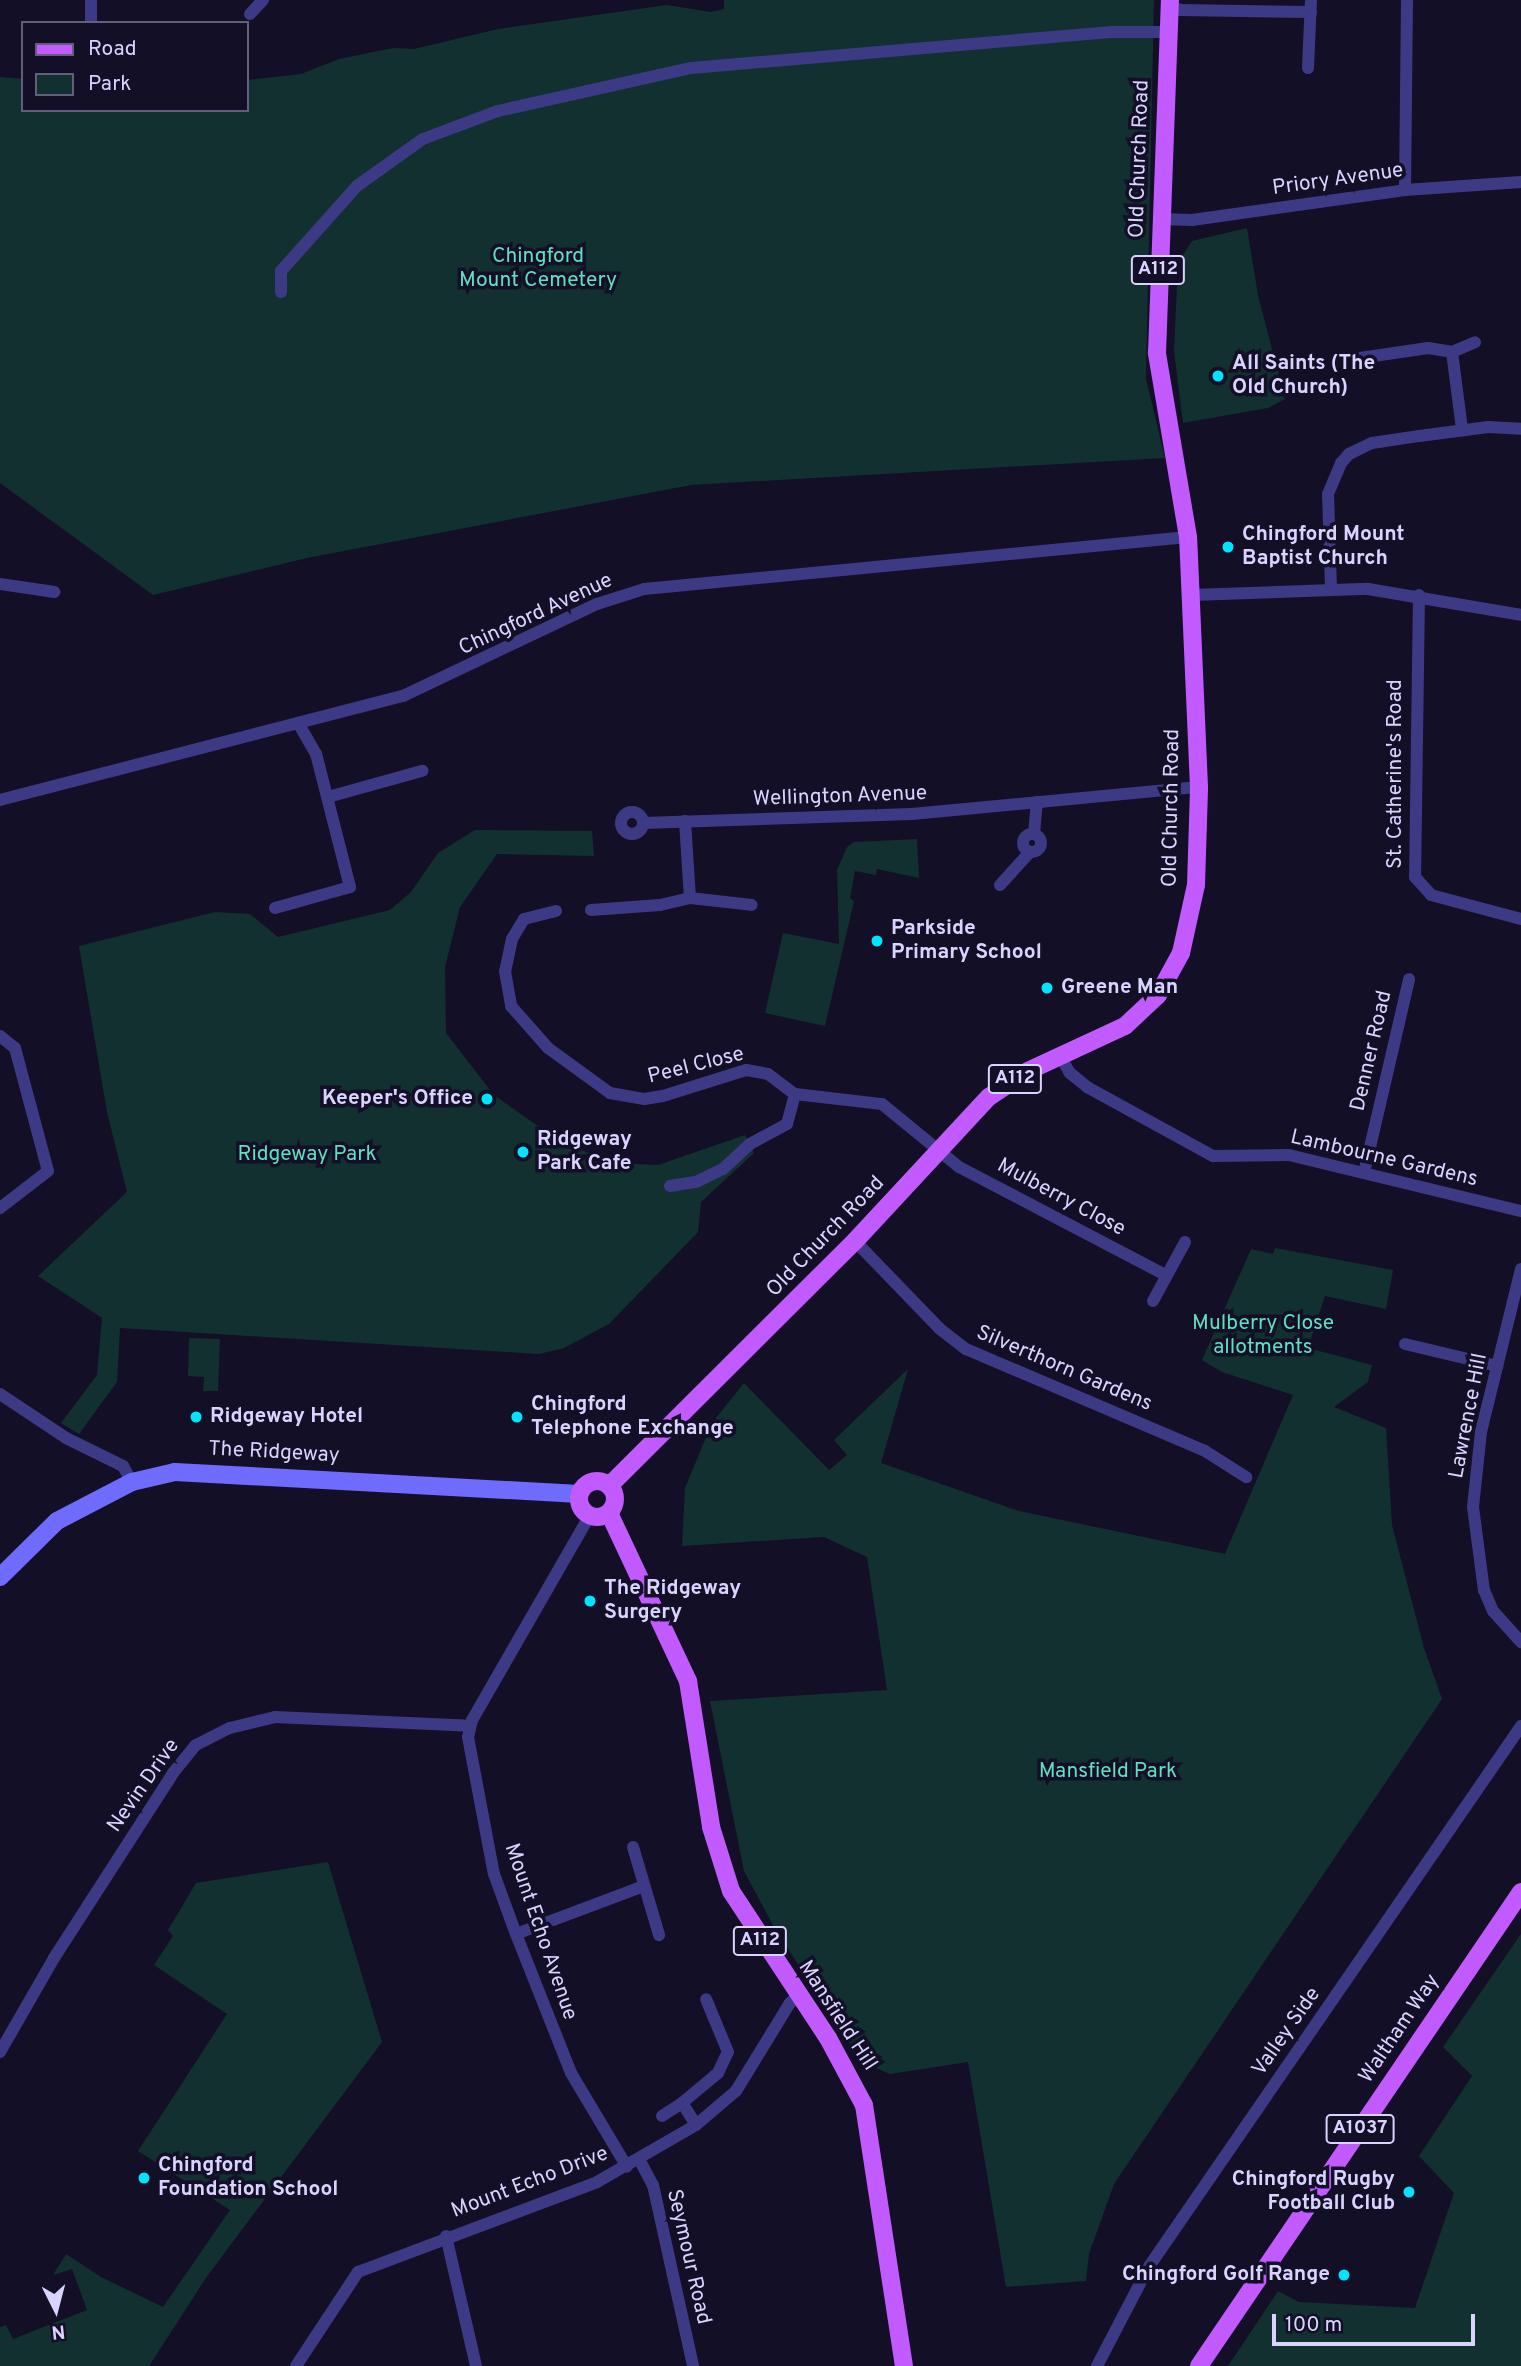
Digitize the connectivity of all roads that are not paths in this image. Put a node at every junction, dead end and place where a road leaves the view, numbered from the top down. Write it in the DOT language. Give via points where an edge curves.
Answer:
graph roads {
  1 [pos="91,0"];
  2 [pos="262,0"];
  3 [pos="1407,0"];
  4 [pos="1170,3"];
  5 [pos="1311,6"];
  6 [pos="250,14"];
  7 [pos="91,21"];
  8 [pos="1168,32"];
  9 [pos="1308,68"];
  10 [pos="1521,182"];
  11 [pos="1405,190"];
  12 [pos="1160,219"];
  13 [pos="281,292"];
  14 [pos="1475,342"];
  15 [pos="1452,352"];
  16 [pos="1353,359"];
  17 [pos="1462,429"];
  18 [pos="1521,429"];
  19 [pos="1188,537"];
  20 [pos="0,584"];
  21 [pos="1331,588"];
  22 [pos="54,592"];
  23 [pos="1419,595"];
  24 [pos="1192,596"];
  25 [pos="1521,615"];
  26 [pos="298,723"];
  27 [pos="422,771"];
  28 [pos="1199,787"];
  29 [pos="327,797"];
  30 [pos="0,800"];
  31 [pos="1037,802"];
  32 [pos="685,821"];
  33 [pos="643,822"];
  34 [pos="1000,886"];
  35 [pos="690,898"];
  36 [pos="752,905"];
  37 [pos="275,908"];
  38 [pos="591,910"];
  39 [pos="556,911"];
  40 [pos="1521,919"];
  41 [pos="1409,979"];
  42 [pos="0,1036"];
  43 [pos="1060,1056"];
  44 [pos="795,1094"];
  45 [pos="939,1153"];
  46 [pos="1364,1173"];
  47 [pos="670,1186"];
  48 [pos="0,1208"];
  49 [pos="1521,1211"];
  50 [pos="855,1241"];
  51 [pos="1185,1242"];
  52 [pos="1521,1269"];
  53 [pos="1166,1275"];
  54 [pos="1153,1301"];
  55 [pos="1405,1344"];
  56 [pos="1497,1366"];
  57 [pos="0,1394"];
  58 [pos="1246,1477"];
  59 [pos="132,1482"];
  60 [pos="610,1485"];
  61 [pos="579,1494"];
  62 [pos="609,1513"];
  63 [pos="590,1515"];
  64 [pos="0,1577"];
  65 [pos="1521,1642"];
  66 [pos="470,1726"];
  67 [pos="1521,1726"];
  68 [pos="633,1847"];
  69 [pos="644,1886"];
  70 [pos="1521,1892"];
  71 [pos="516,1934"];
  72 [pos="659,1935"];
  73 [pos="800,1994"];
  74 [pos="706,1999"];
  75 [pos="0,2052"];
  76 [pos="682,2103"];
  77 [pos="662,2116"];
  78 [pos="696,2125"];
  79 [pos="639,2159"];
  80 [pos="627,2166"];
  81 [pos="446,2236"];
  82 [pos="296,2366"];
  83 [pos="476,2366"];
  84 [pos="693,2366"];
  85 [pos="904,2366"];
  86 [pos="1097,2366"];
  87 [pos="1199,2366"];
  1 -- 7 [label="street"];
  2 -- 6 [label="street"];
  3 -- 11 [label="street"];
  4 -- 5 [label="street" via="1180,10"];
  4 -- 8 [label="main road, Old Church Road / A112"];
  5 -- 9 [label="street"];
  8 -- 12 [label="main road, Old Church Road / A112"];
  8 -- 13 [label="street" via="1112,32 691,68 498,111 423,139 358,186 281,271"];
  10 -- 11 [label="street, Priory Avenue"];
  11 -- 12 [label="street, Priory Avenue" via="1192,219"];
  12 -- 19 [label="main road, Old Church Road / A112" via="1157,353"];
  14 -- 15 [label="street"];
  15 -- 16 [label="street" via="1428,348"];
  15 -- 17 [label="street"];
  17 -- 18 [label="street"];
  17 -- 21 [label="street" via="1372,443 1340,463 1328,494"];
  19 -- 24 [label="main road, Old Church Road / A112"];
  19 -- 26 [label="street, Chingford Avenue" via="644,589 597,604 424,688"];
  20 -- 22 [label="street"];
  21 -- 23 [label="street"];
  21 -- 24 [label="street"];
  23 -- 25 [label="street"];
  23 -- 40 [label="street, St. Catherine's Road" via="1415,877 1431,895"];
  24 -- 28 [label="main road, Old Church Road / A112"];
  26 -- 29 [label="street" via="316,754"];
  26 -- 30 [label="street, Chingford Avenue"];
  27 -- 29 [label="street"];
  28 -- 31 [label="street, Wellington Avenue"];
  28 -- 43 [label="main road, Old Church Road / A112" via="1194,899 1170,976 1144,1011 1125,1026"];
  29 -- 37 [label="street" via="350,887"];
  31 -- 32 [label="street, Wellington Avenue" via="912,814"];
  31 -- 34 [label="street" via="1034,834 1023,840 1030,852"];
  32 -- 33 [label="street, Wellington Avenue"];
  32 -- 35 [label="street"];
  35 -- 36 [label="street"];
  35 -- 38 [label="street"];
  39 -- 44 [label="street, Peel Close" via="524,919 512,939 505,971 511,1006 520,1021 593,1083 624,1097 663,1096 746,1070 768,1074"];
  41 -- 46 [label="street, Denner Road"];
  42 -- 48 [label="street" via="15,1048 48,1171"];
  43 -- 45 [label="main road, Old Church Road / A112" via="989,1097"];
  43 -- 46 [label="street, Lambourne Gardens" via="1078,1081 1213,1156 1278,1154"];
  44 -- 45 [label="street, Peel Close" via="882,1104"];
  44 -- 47 [label="street" via="787,1124 750,1144 723,1168 696,1182"];
  45 -- 50 [label="main road, Old Church Road / A112"];
  45 -- 53 [label="street, Mulberry Close"];
  46 -- 49 [label="street, Lambourne Gardens"];
  50 -- 58 [label="street, Silverthorn Gardens" via="959,1345 1205,1451"];
  50 -- 60 [label="main road, Old Church Road / A112"];
  51 -- 53 [label="street"];
  52 -- 56 [label="street, Lawrence Hill"];
  53 -- 54 [label="street"];
  55 -- 56 [label="street"];
  56 -- 65 [label="street, Lawrence Hill" via="1476,1471 1475,1536 1493,1611"];
  57 -- 59 [label="street" via="66,1438 123,1466"];
  59 -- 61 [label="main road, The Ridgeway" via="200,1471"];
  59 -- 64 [label="main road, The Ridgeway" via="57,1521"];
  60 -- 61 [label="main road" via="594,1480"];
  60 -- 62 [label="main road, A112" via="615,1497"];
  61 -- 63 [label="main road" via="580,1505"];
  62 -- 63 [label="main road"];
  62 -- 73 [label="main road, Mansfield Hill / A112" via="688,1681 722,1871 742,1913"];
  63 -- 66 [label="street"];
  66 -- 71 [label="street, Mount Echo Avenue" via="494,1874"];
  66 -- 75 [label="street, Nevin Drive" via="275,1717 230,1728 196,1745 173,1773 54,1958"];
  67 -- 86 [label="street, Valley Side" via="1147,2267"];
  68 -- 69 [label="street"];
  69 -- 71 [label="street"];
  69 -- 72 [label="street"];
  70 -- 87 [label="main road, Waltham Way / A1037"];
  71 -- 80 [label="street, Mount Echo Avenue" via="570,2073"];
  73 -- 78 [label="street, Mount Echo Drive" via="736,2091"];
  73 -- 85 [label="main road, Mansfield Hill / A112" via="864,2105"];
  74 -- 76 [label="street" via="728,2052 718,2073"];
  76 -- 77 [label="street"];
  76 -- 78 [label="street"];
  78 -- 79 [label="street, Mount Echo Drive"];
  79 -- 80 [label="street, Mount Echo Drive"];
  79 -- 84 [label="street, Seymour Road" via="653,2185"];
  80 -- 81 [label="street, Mount Echo Drive" via="597,2182"];
  81 -- 82 [label="street, Mount Echo Drive" via="358,2272"];
  81 -- 83 [label="street"];
}
